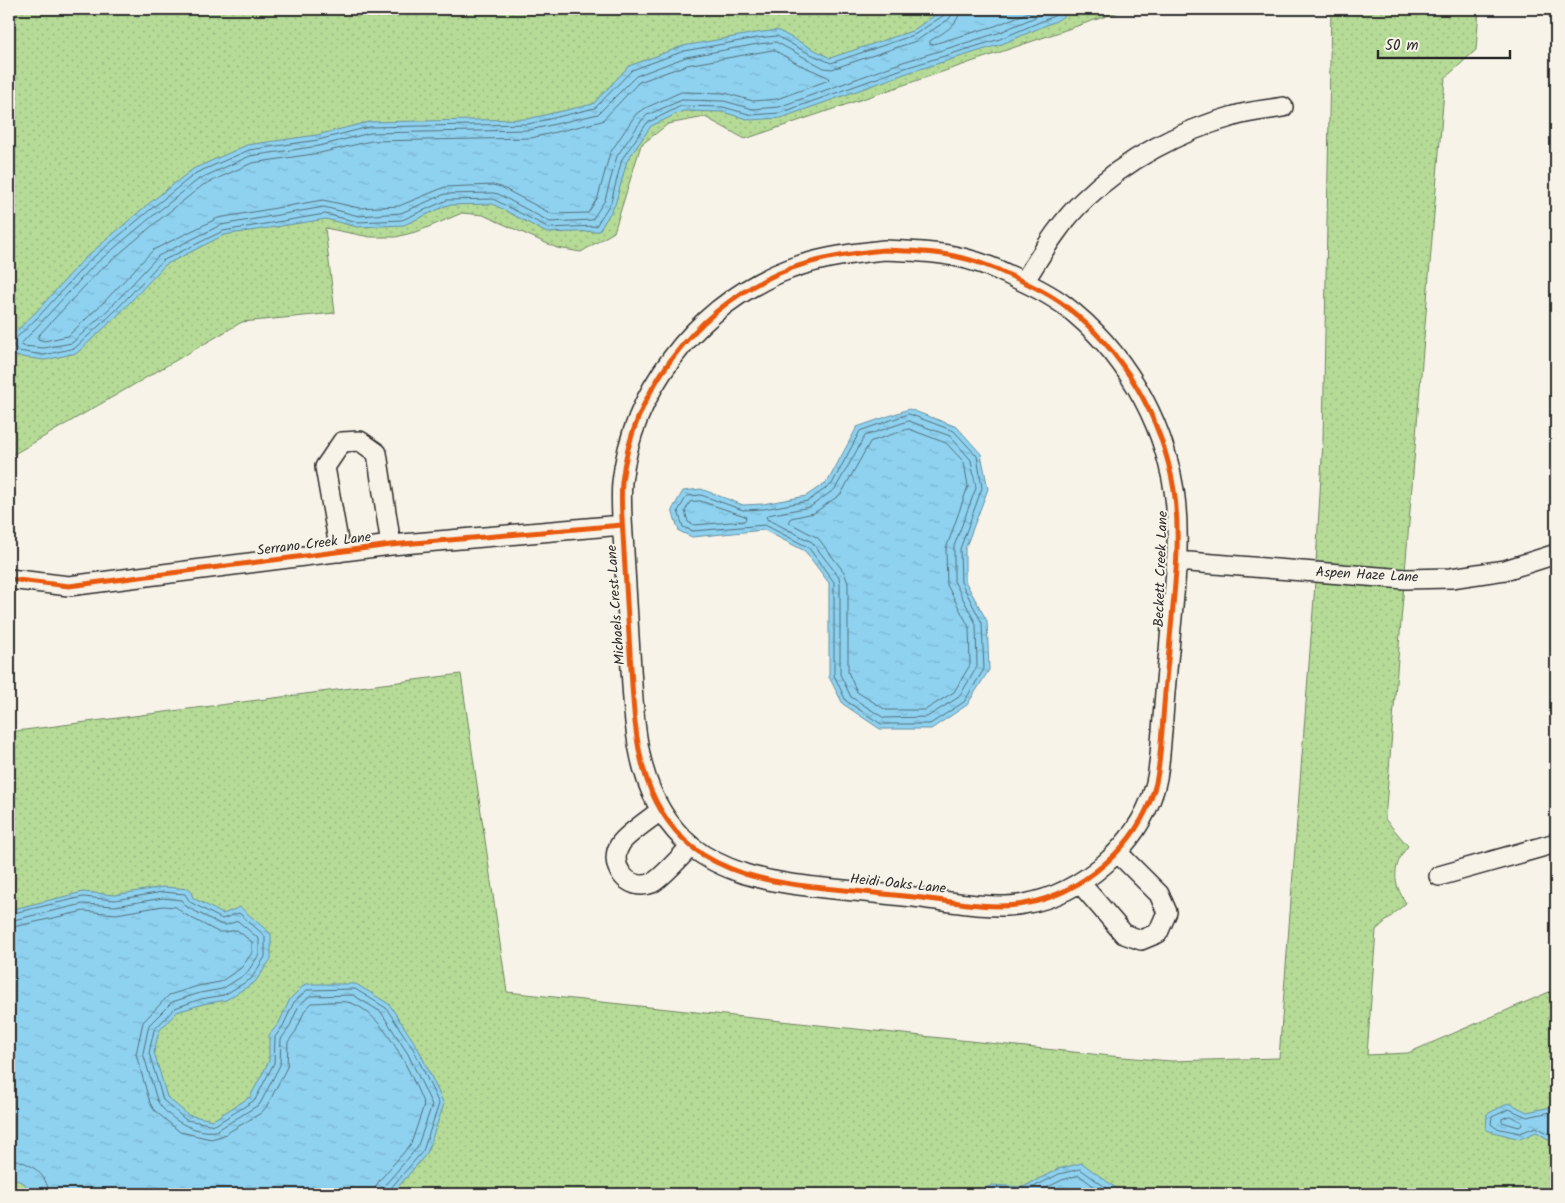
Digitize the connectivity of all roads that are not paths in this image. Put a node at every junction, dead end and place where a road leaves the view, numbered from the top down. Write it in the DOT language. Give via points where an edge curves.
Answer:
graph roads {
  1 [pos="1283,107"];
  2 [pos="1024,282"];
  3 [pos="622,526"];
  4 [pos="391,545"];
  5 [pos="340,552"];
  6 [pos="1556,554"];
  7 [pos="1176,561"];
  8 [pos="9,580"];
  9 [pos="660,811"];
  10 [pos="1556,843"];
  11 [pos="691,846"];
  12 [pos="1118,853"];
  13 [pos="1101,868"];
  14 [pos="1439,876"];
  15 [pos="1080,883"];
  1 -- 2 [label="street" via="1234,116 1200,128 1156,147 1117,171 1084,200 1051,240"];
  2 -- 3 [label="street, Michaels Crest Lane" via="957,256 884,250 813,262 778,274 745,291 684,342 661,372 641,408 622,484"];
  2 -- 7 [label="street, Beckett Creek Lane" via="1061,303 1093,330 1145,400 1164,446 1174,493"];
  3 -- 4 [label="street, Serrano Creek Lane"];
  3 -- 9 [label="street, Michaels Crest Lane" via="635,730 642,771"];
  4 -- 5 [label="street, Serrano Creek Lane"];
  4 -- 5 [label="street" via="377,453 360,441 342,442 326,468"];
  5 -- 8 [label="street, Serrano Creek Lane" via="70,586"];
  6 -- 7 [label="street, Aspen Haze Lane" via="1505,570 1451,578 1405,579"];
  7 -- 12 [label="street, Beckett Creek Lane" via="1155,788 1143,816"];
  9 -- 11 [label="street, Michaels Crest Lane"];
  9 -- 11 [label="street" via="621,842 616,855 617,870 627,882 641,886 654,882"];
  10 -- 14 [label="street"];
  11 -- 15 [label="street, Heidi Oaks Lane" via="714,861 744,874 779,883 985,905 1022,905"];
  12 -- 13 [label="street, Beckett Creek Lane"];
  12 -- 15 [label="street" via="1159,894 1167,912 1158,933 1141,940 1124,934"];
  13 -- 15 [label="street, Heidi Oaks Lane"];
}
